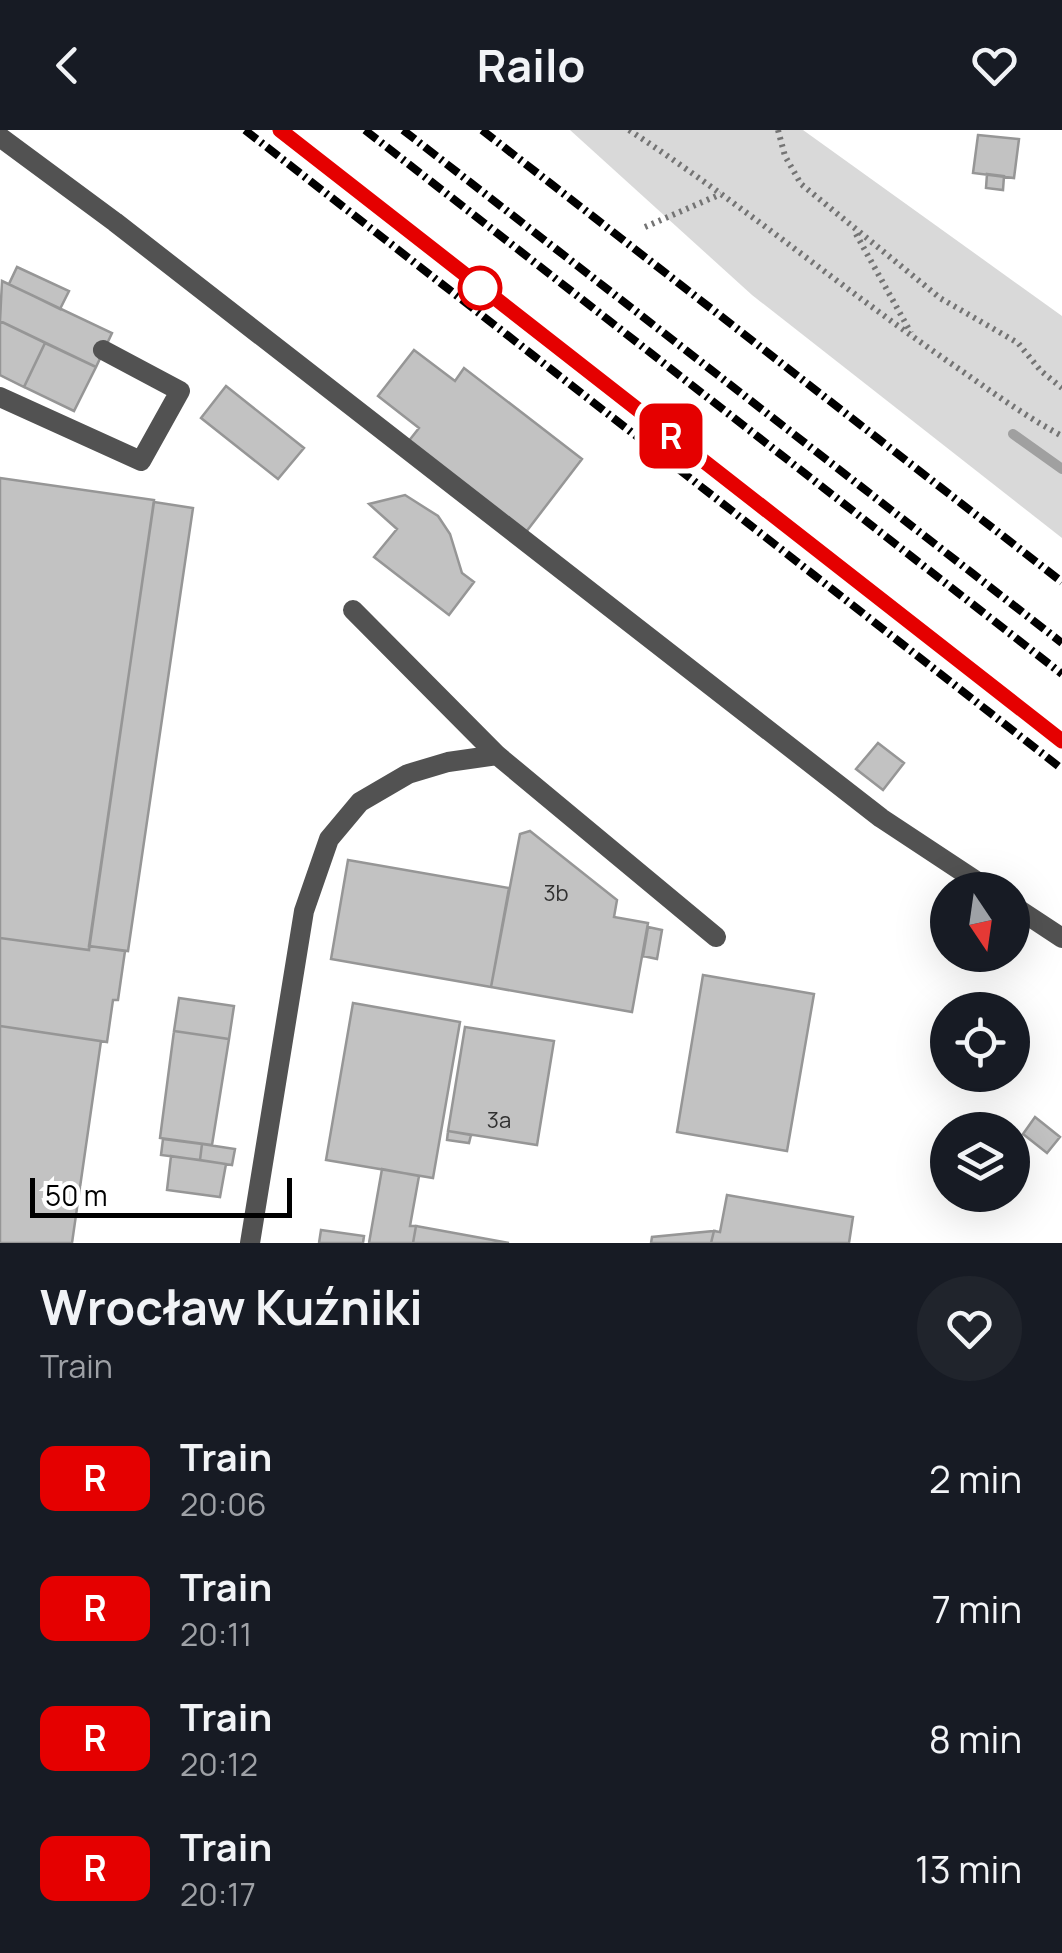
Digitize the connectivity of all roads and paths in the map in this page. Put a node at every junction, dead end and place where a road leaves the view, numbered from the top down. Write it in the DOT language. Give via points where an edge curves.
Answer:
graph roads {
  1 [pos="629,130"];
  2 [pos="778,130"];
  3 [pos="0,137"];
  4 [pos="722,193"];
  5 [pos="646,228"];
  6 [pos="854,230"];
  7 [pos="914,338"];
  8 [pos="104,350"];
  9 [pos="1062,388"];
  10 [pos="0,397"];
  11 [pos="1062,436"];
  12 [pos="353,610"];
  13 [pos="497,754"];
  14 [pos="963,872"];
  15 [pos="1030,917"];
  16 [pos="716,936"];
  17 [pos="1062,938"];
  18 [pos="250,1243"];
  1 -- 4 [label="path"];
  2 -- 6 [label="path" via="801,184"];
  3 -- 14 [label="lane" via="881,818"];
  4 -- 5 [label="path"];
  4 -- 7 [label="path"];
  6 -- 7 [label="path"];
  6 -- 9 [label="path" via="940,298 1018,344"];
  7 -- 11 [label="path"];
  8 -- 10 [label="lane" via="180,390 140,460"];
  12 -- 13 [label="lane"];
  13 -- 16 [label="lane"];
  13 -- 18 [label="lane" via="408,774 360,802 329,840 304,912"];
  15 -- 17 [label="lane"];
}
